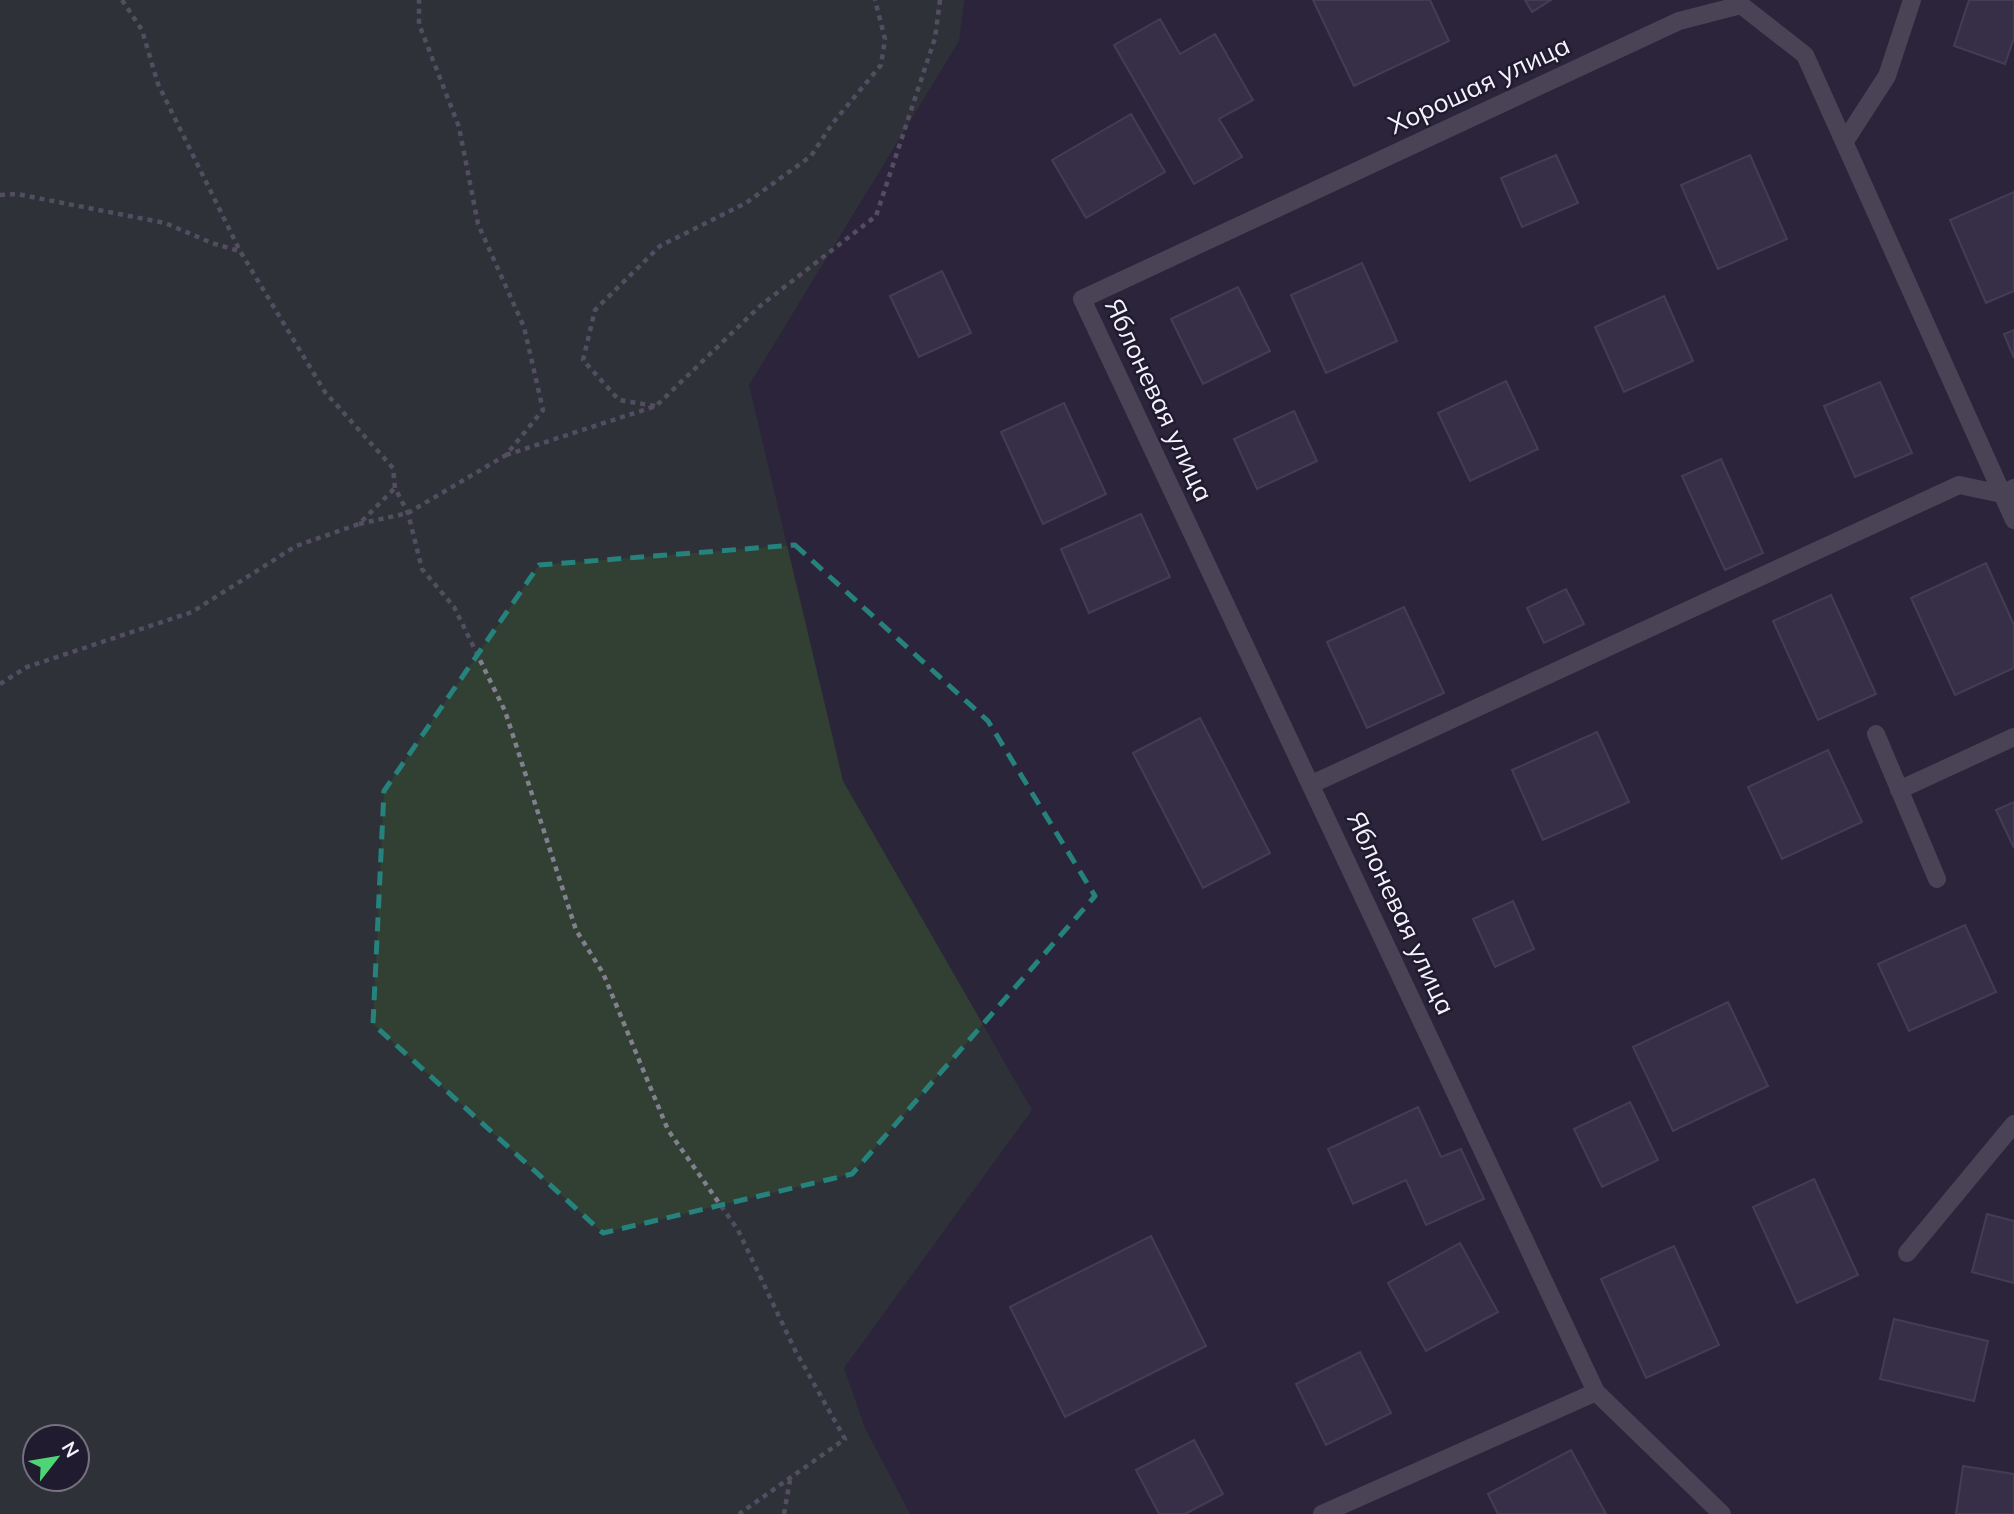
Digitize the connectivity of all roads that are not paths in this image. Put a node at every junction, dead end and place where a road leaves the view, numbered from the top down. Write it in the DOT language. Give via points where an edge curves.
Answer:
graph roads {
  1 [pos="1912,0"];
  2 [pos="1845,141"];
  3 [pos="1082,299"];
  4 [pos="2008,491"];
  5 [pos="2014,520"];
  6 [pos="1876,734"];
  7 [pos="2014,737"];
  8 [pos="1312,784"];
  9 [pos="1899,790"];
  10 [pos="1937,879"];
  11 [pos="2014,1124"];
  12 [pos="1907,1253"];
  13 [pos="1596,1392"];
  14 [pos="1322,1514"];
  15 [pos="1721,1514"];
  1 -- 2 [label="street" via="1887,76"];
  2 -- 3 [label="street, Хорошая улица" via="1805,55 1741,5 1679,21"];
  2 -- 4 [label="street, Хорошая улица"];
  3 -- 8 [label="street, Яблоневая улица"];
  4 -- 5 [label="street, Хорошая улица"];
  4 -- 8 [label="street" via="1959,485"];
  6 -- 9 [label="street"];
  7 -- 9 [label="street"];
  8 -- 13 [label="street, Яблоневая улица"];
  9 -- 10 [label="street"];
  11 -- 12 [label="street"];
  13 -- 14 [label="street"];
  13 -- 15 [label="street, Яблоневая улица"];
}
